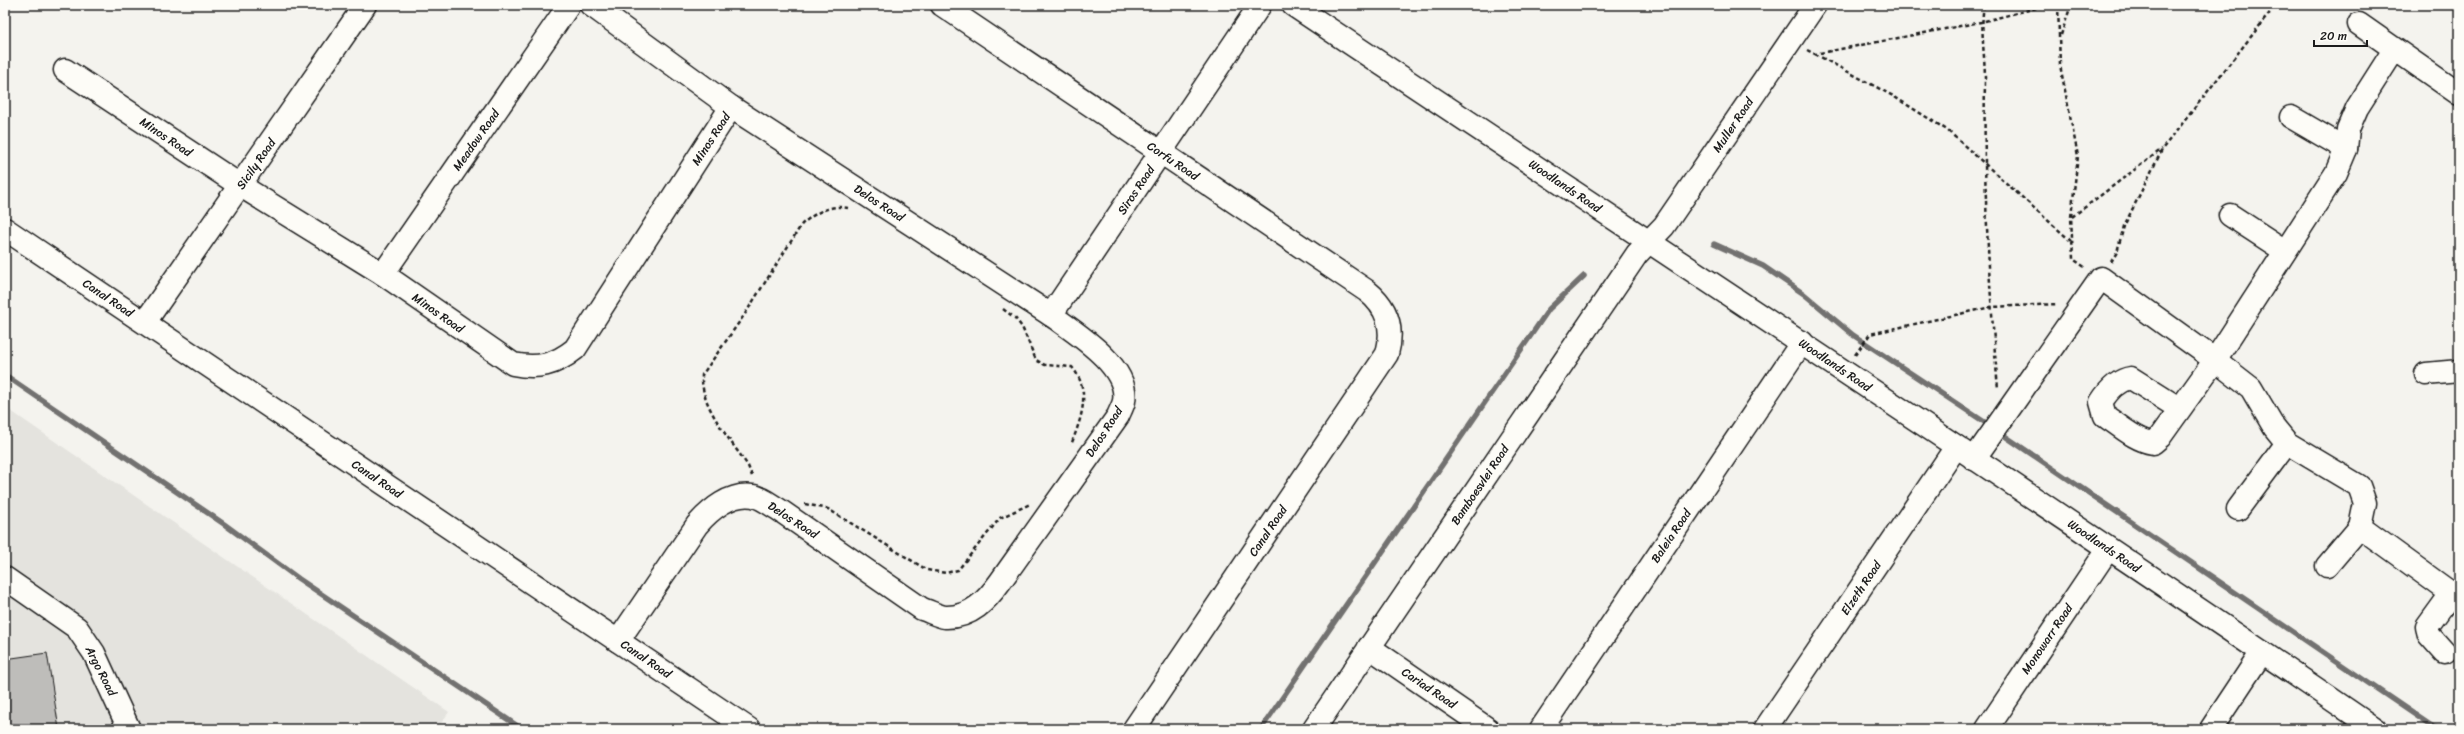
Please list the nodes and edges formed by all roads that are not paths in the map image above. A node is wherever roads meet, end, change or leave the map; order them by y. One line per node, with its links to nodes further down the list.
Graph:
1 (569, 5): 21 (street, Meadow Road)
2 (592, 5): 12 (street, Delos Road)
3 (942, 5): 15 (street, Corfu Road)
4 (1260, 5): 15 (street, Siros Road)
5 (1294, 5): 19 (street, Woodlands Road)
6 (1815, 5): 19 (street, Muller Road)
7 (357, 8): 16 (street, Sicily Road)
8 (2359, 24): 9 (street)
9 (2394, 50): 11 (street); 14 (street)
10 (65, 70): 16 (street, Minos Road)
11 (2459, 94)
12 (731, 107): 21 (street, Minos Road); 22 (street, Delos Road)
13 (2291, 117): 14 (street)
14 (2346, 149): 20 (street)
15 (1161, 153): 22 (street, Siros Road); 24 (street, Corfu Road)
16 (241, 186): 21 (street, Minos Road); 23 (street, Sicily Road)
17 (2230, 215): 20 (street)
18 (5, 229): 23 (street, Canal Road)
19 (1648, 243): 25 (street, Woodlands Road); 39 (street, Bamboesvlei Road)
20 (2285, 251): 26 (street)
21 (382, 274)
22 (1051, 315): 38 (street, Delos Road)
23 (144, 322): 38 (street, Canal Road)
24 (1390, 328): 44 (street, Canal Road)
25 (1802, 342): 31 (street, Woodlands Road); 47 (street, Baleia Road)
26 (2215, 360): 29 (street); 30 (street); 31 (street, Elzeth Road)
27 (2459, 371): 28 (street)
28 (2426, 374)
29 (2180, 409)
30 (2287, 443): 32 (street); 33 (street)
31 (1965, 453): 34 (street, Woodlands Road); 48 (street, Elzeth Road)
32 (2238, 510)
33 (2360, 527): 35 (street); 37 (street)
34 (2108, 549): 40 (street, Woodlands Road); 49 (street, Monowarr Road)
35 (2327, 566)
36 (5, 578): 42 (street, Argo Road)
37 (2455, 597): 41 (street)
38 (618, 641): 43 (street, Canal Road)
39 (1369, 648): 45 (street, Bamboesvlei Road); 46 (street, Cariad Road)
40 (2262, 652): 50 (street); 51 (street, Woodlands Road)
41 (2445, 653)
42 (129, 729)
43 (749, 729)
44 (1134, 729)
45 (1314, 729)
46 (1488, 729)
47 (1541, 729)
48 (1765, 729)
49 (1987, 729)
50 (2211, 729)
51 (2375, 729)

